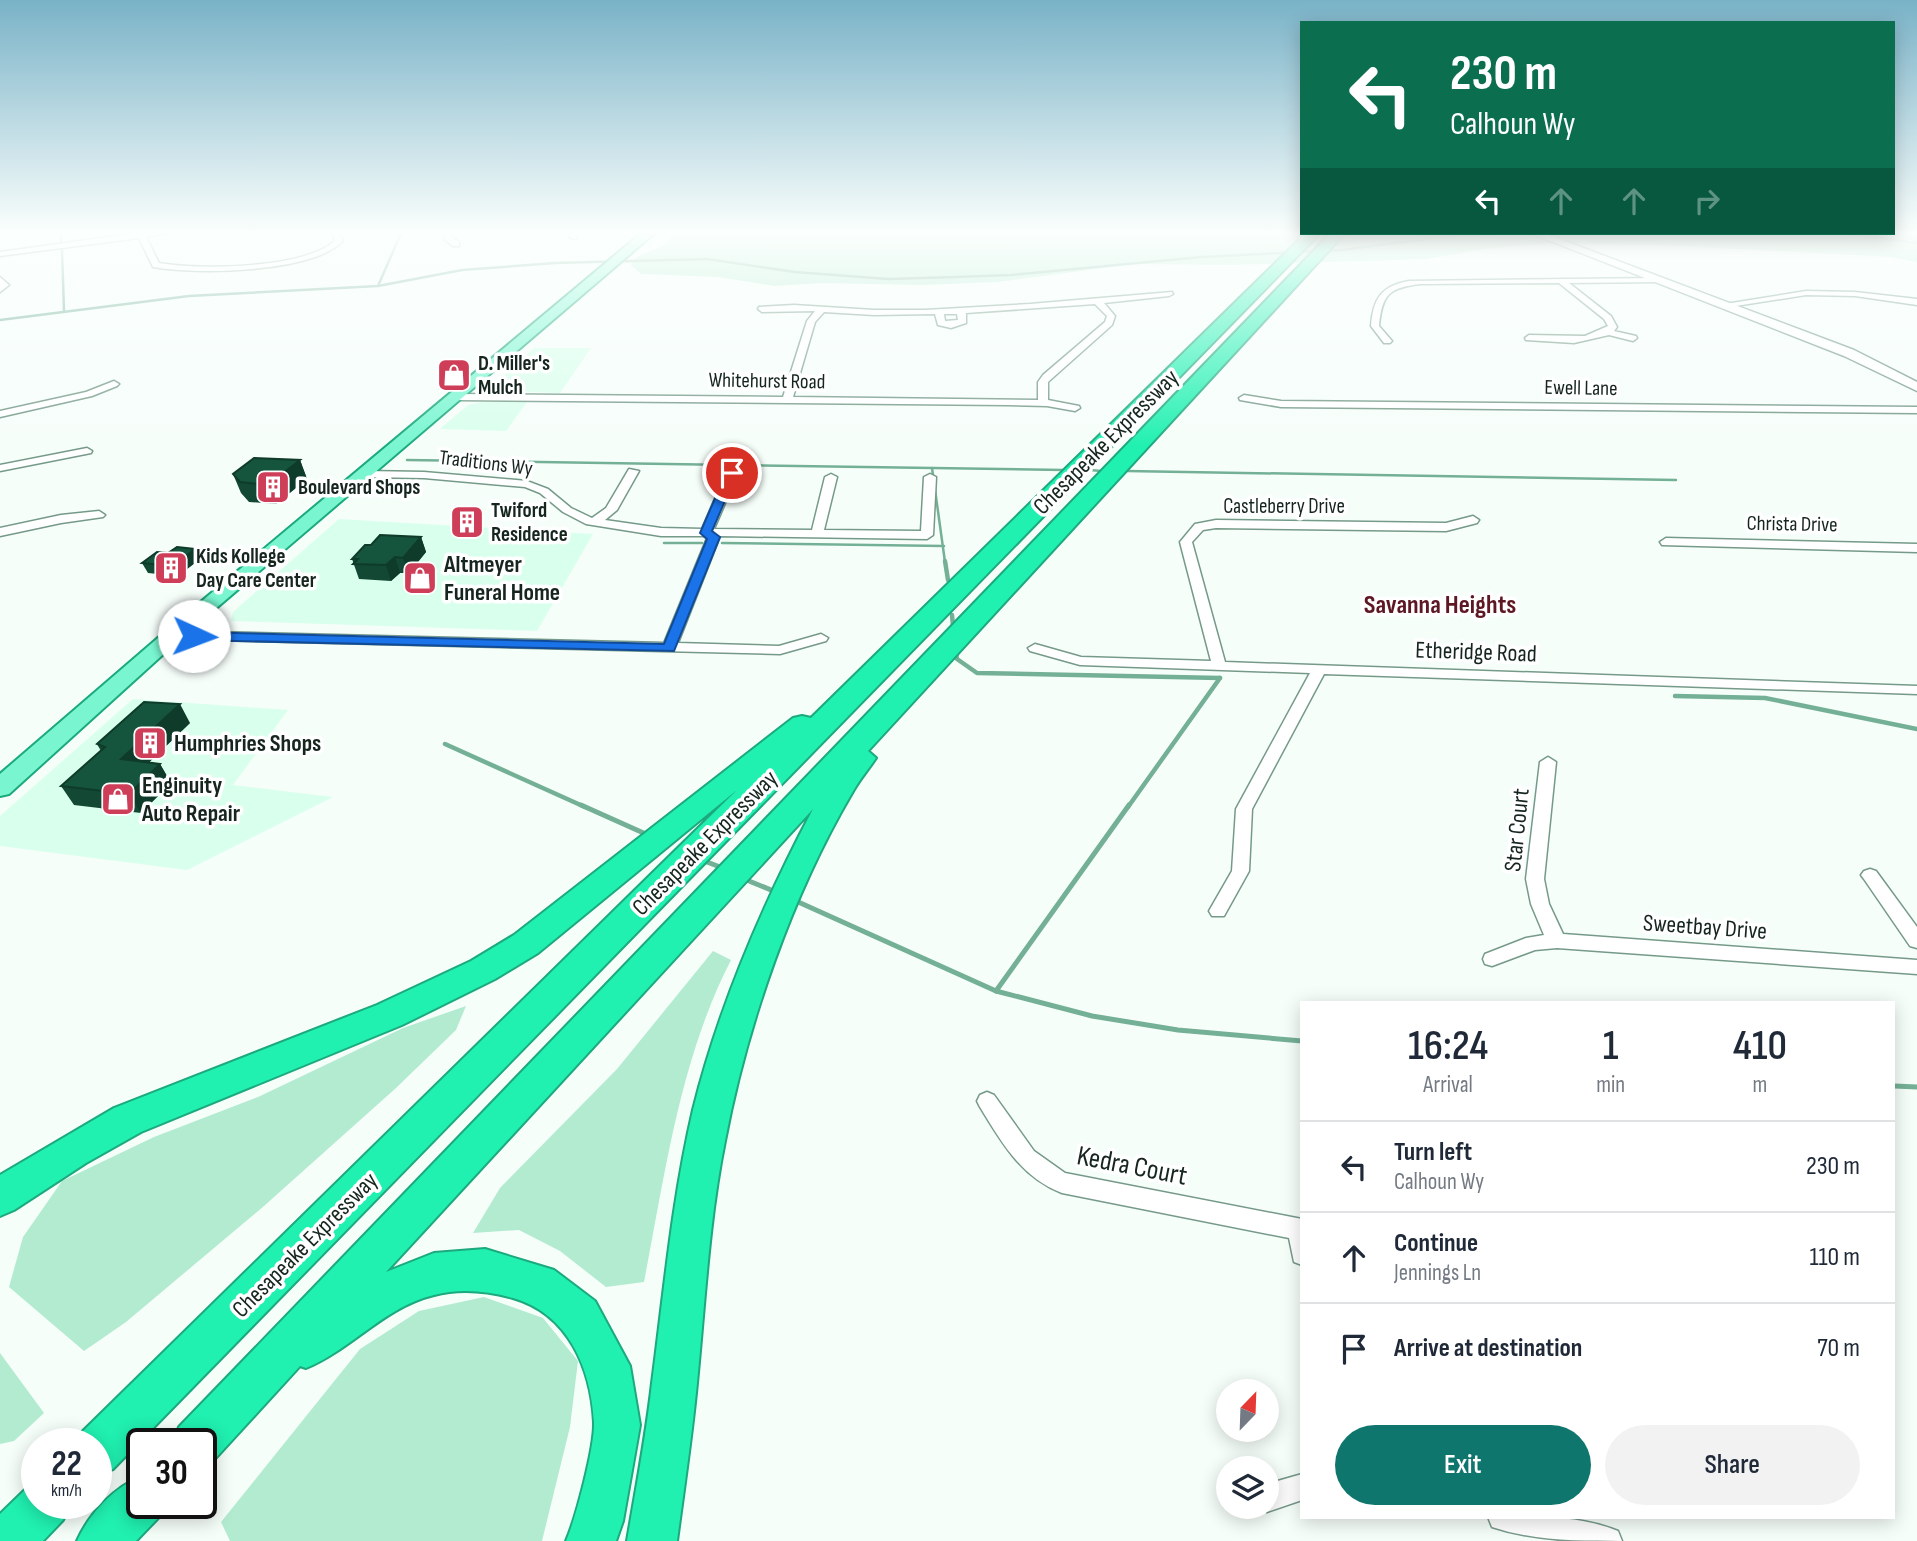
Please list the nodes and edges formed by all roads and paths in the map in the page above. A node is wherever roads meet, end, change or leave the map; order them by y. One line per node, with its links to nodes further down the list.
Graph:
1 (567, 303): 21 (main road)
2 (1082, 303): 13 (street)
3 (1099, 303): 24 (street)
4 (1253, 303): 43 (highway, Chesapeake Expressway)
5 (1261, 303): 48 (highway, Chesapeake Expressway)
6 (1378, 303): 18 (street)
7 (1588, 303): 15 (street)
8 (1717, 303): 10 (street)
9 (1737, 303): 10 (street)
10 (1723, 305): 20 (street)
11 (762, 309): 12 (street)
12 (821, 310): 14 (street); 23 (street)
13 (961, 310): 14 (street); 14 (street)
14 (939, 311)
15 (1608, 332): 16 (street); 17 (street)
16 (1529, 338)
17 (1633, 338)
18 (1387, 341)
19 (114, 384): 27 (street)
20 (1917, 387)
21 (457, 397): 23 (street, Whitehurst Road); 32 (main road)
22 (1244, 398): 26 (street, Ewell Lane)
23 (787, 400): 24 (street, Whitehurst Road)
24 (1043, 403): 25 (street, Whitehurst Road)
25 (1075, 408)
26 (1917, 410)
27 (0, 414)
28 (87, 451): 29 (street)
29 (0, 468)
30 (633, 471): 37 (street)
31 (732, 473): 39 (street)
32 (365, 474): 37 (street, Traditions Wy); 44 (main road)
33 (831, 477): 40 (street)
34 (930, 477): 40 (street, Traditions Wy)
35 (99, 514): 38 (street)
36 (1473, 520): 49 (street, Castleberry Drive)
37 (594, 522): 39 (street, Traditions Wy)
38 (0, 532)
39 (706, 533): 40 (street, Traditions Wy); 46 (street)
40 (817, 534)
41 (1665, 542): 42 (street, Christa Drive)
42 (1917, 548)
43 (938, 609): 61 (highway); 65 (highway, Chesapeake Expressway)
44 (173, 635): 46 (street); 53 (main road)
45 (821, 638): 46 (street)
46 (669, 648)
47 (1035, 648): 49 (street, Etheridge Road)
48 (942, 654): 63 (highway, Chesapeake Expressway); 72 (highway)
49 (1219, 666): 50 (street, Etheridge Road)
50 (1319, 669): 51 (street, Etheridge Road); 55 (street)
51 (1917, 690)
52 (1548, 762): 56 (street, Star Court)
53 (0, 788)
54 (1870, 875): 57 (street)
55 (1219, 911)
56 (1558, 941): 58 (street, Sweetbay Drive); 59 (street, Sweetbay Drive)
57 (1917, 941)
58 (1492, 959)
59 (1917, 967)
60 (987, 1101): 62 (street, Kedra Court)
61 (0, 1196)
62 (1300, 1229)
63 (255, 1382): 64 (highway, Chesapeake Expressway); 71 (highway)
64 (211, 1428)
65 (112, 1436)
66 (1300, 1489): 67 (street)
67 (1279, 1495)
68 (126, 1516): 70 (highway)
69 (1511, 1519): 73 (street)
70 (102, 1541)
71 (591, 1541)
72 (652, 1541)
73 (1608, 1541)

